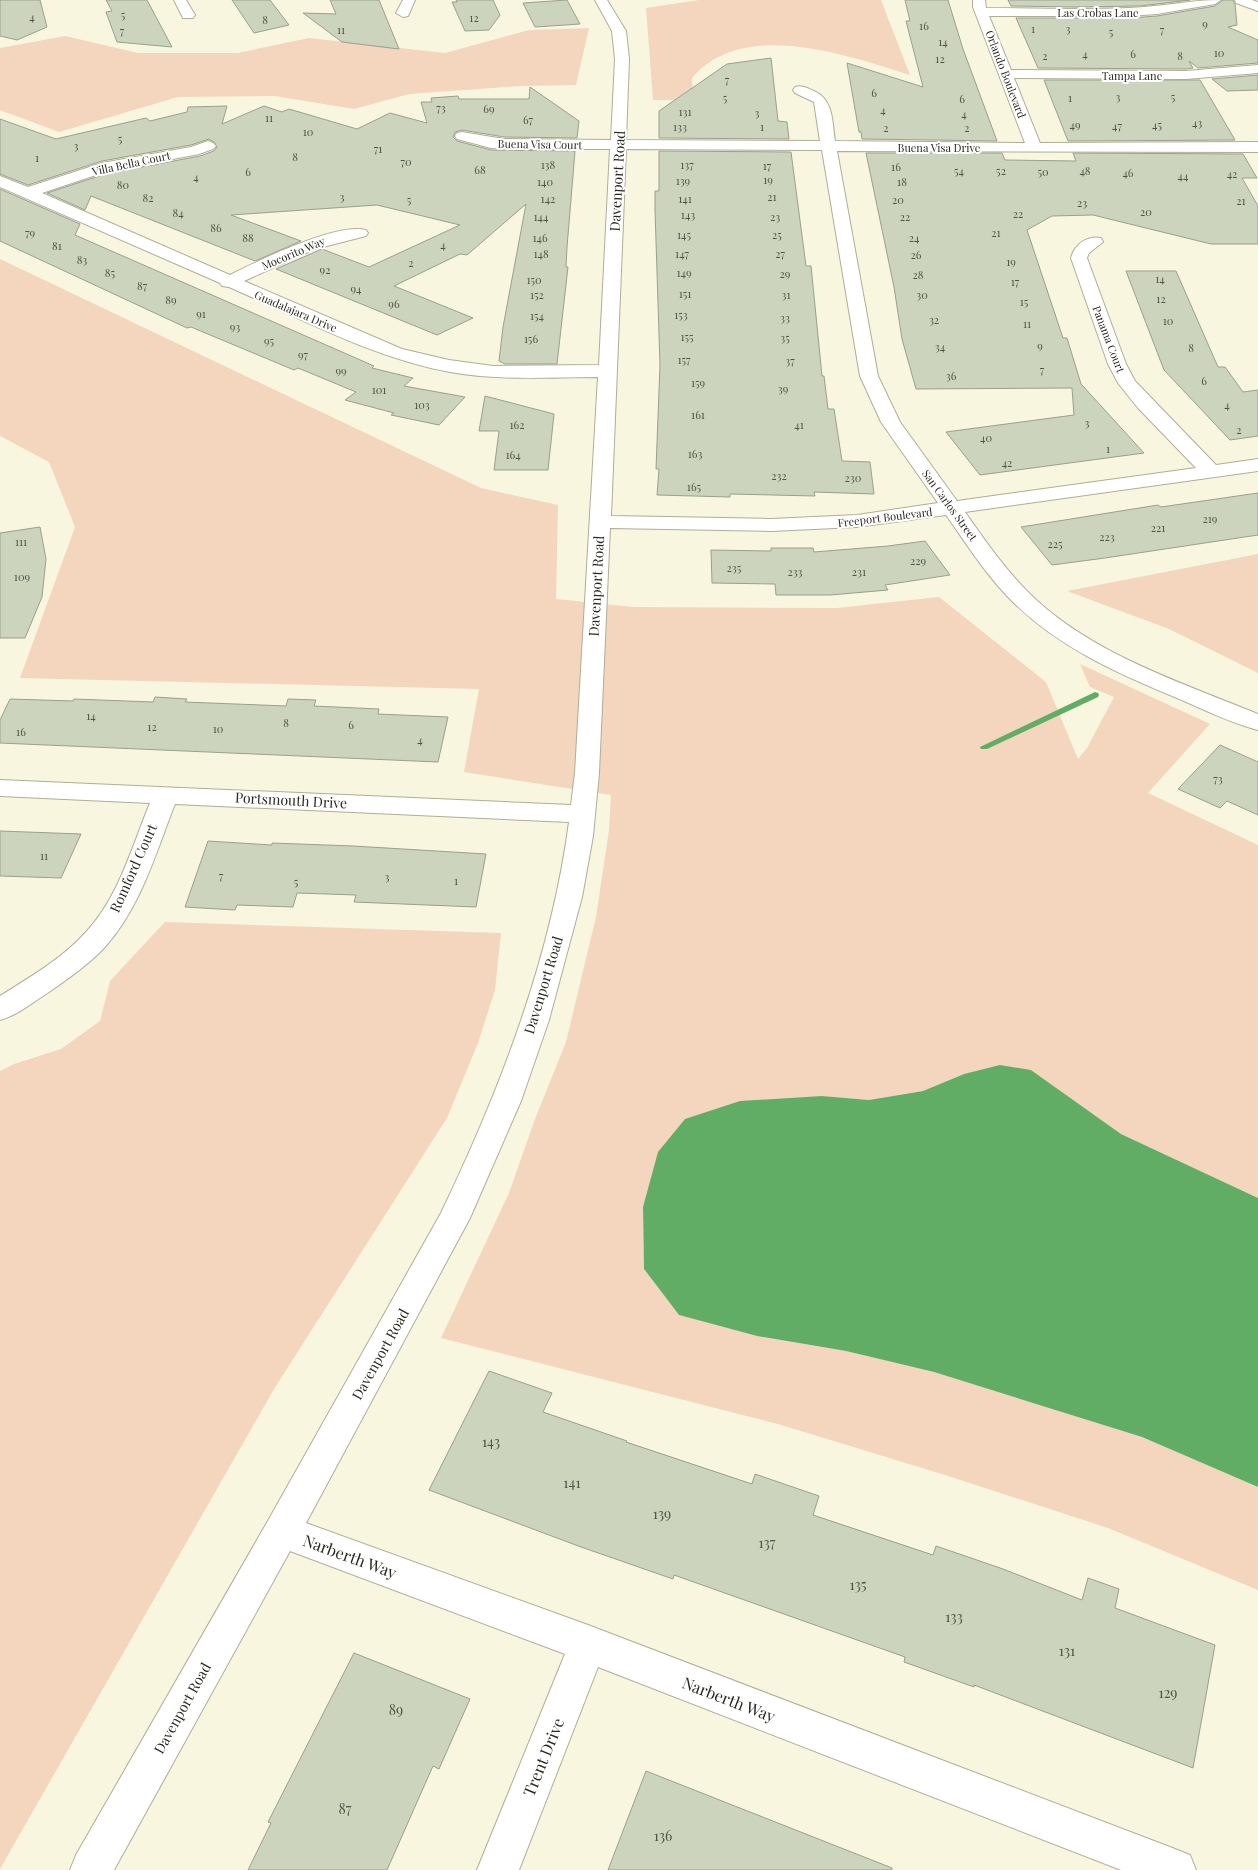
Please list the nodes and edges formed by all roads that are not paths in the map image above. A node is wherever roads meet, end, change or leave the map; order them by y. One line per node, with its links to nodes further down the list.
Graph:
1 (180, 0): 9 (street)
2 (410, 0): 8 (street)
3 (601, 0): 14 (street, Davenport Road)
4 (1215, 0): 6 (street, Las Crobas Lane)
5 (1241, 0): 7 (street)
6 (980, 6): 11 (street, Orlando Boulevard)
7 (1258, 8)
8 (403, 13)
9 (188, 15)
10 (1258, 69): 11 (street, Tampa Lane)
11 (1006, 74): 17 (street, Orlando Boulevard)
12 (800, 90): 16 (street, San Carlos Street)
13 (462, 136): 14 (street, Buena Visa Court)
14 (619, 144): 16 (street, Buena Visa Drive); 24 (street, Davenport Road)
15 (208, 146): 20 (street, Villa Bella Court)
16 (829, 146): 17 (street, Buena Visa Drive); 27 (street, San Carlos Street)
17 (1034, 147): 18 (street, Buena Visa Drive)
18 (1258, 147)
19 (0, 181): 20 (street, Guadalajara Drive)
20 (27, 193): 23 (street, Guadalajara Drive)
21 (360, 233): 23 (street, Mocorito Way)
22 (1095, 242): 26 (street, Panama Court)
23 (228, 282): 24 (street, Guadalajara Drive)
24 (608, 371): 28 (street, Davenport Road)
25 (1258, 465): 26 (street, Freeport Boulevard)
26 (1212, 472): 27 (street, Freeport Boulevard)
27 (953, 508): 28 (street, Freeport Boulevard); 29 (street, San Carlos Street)
28 (600, 522): 32 (street, Davenport Road)
29 (1258, 723)
30 (0, 788): 31 (street, Portsmouth Drive)
31 (166, 794): 32 (street, Portsmouth Drive); 33 (street, Romford Court)
32 (582, 814): 34 (street, Davenport Road)
33 (0, 1010)
34 (282, 1531): 35 (street, Narberth Way); 36 (street, Davenport Road)
35 (588, 1644): 37 (street, Trent Drive); 38 (street, Narberth Way)
36 (90, 1870)
37 (498, 1870)
38 (1175, 1870)

